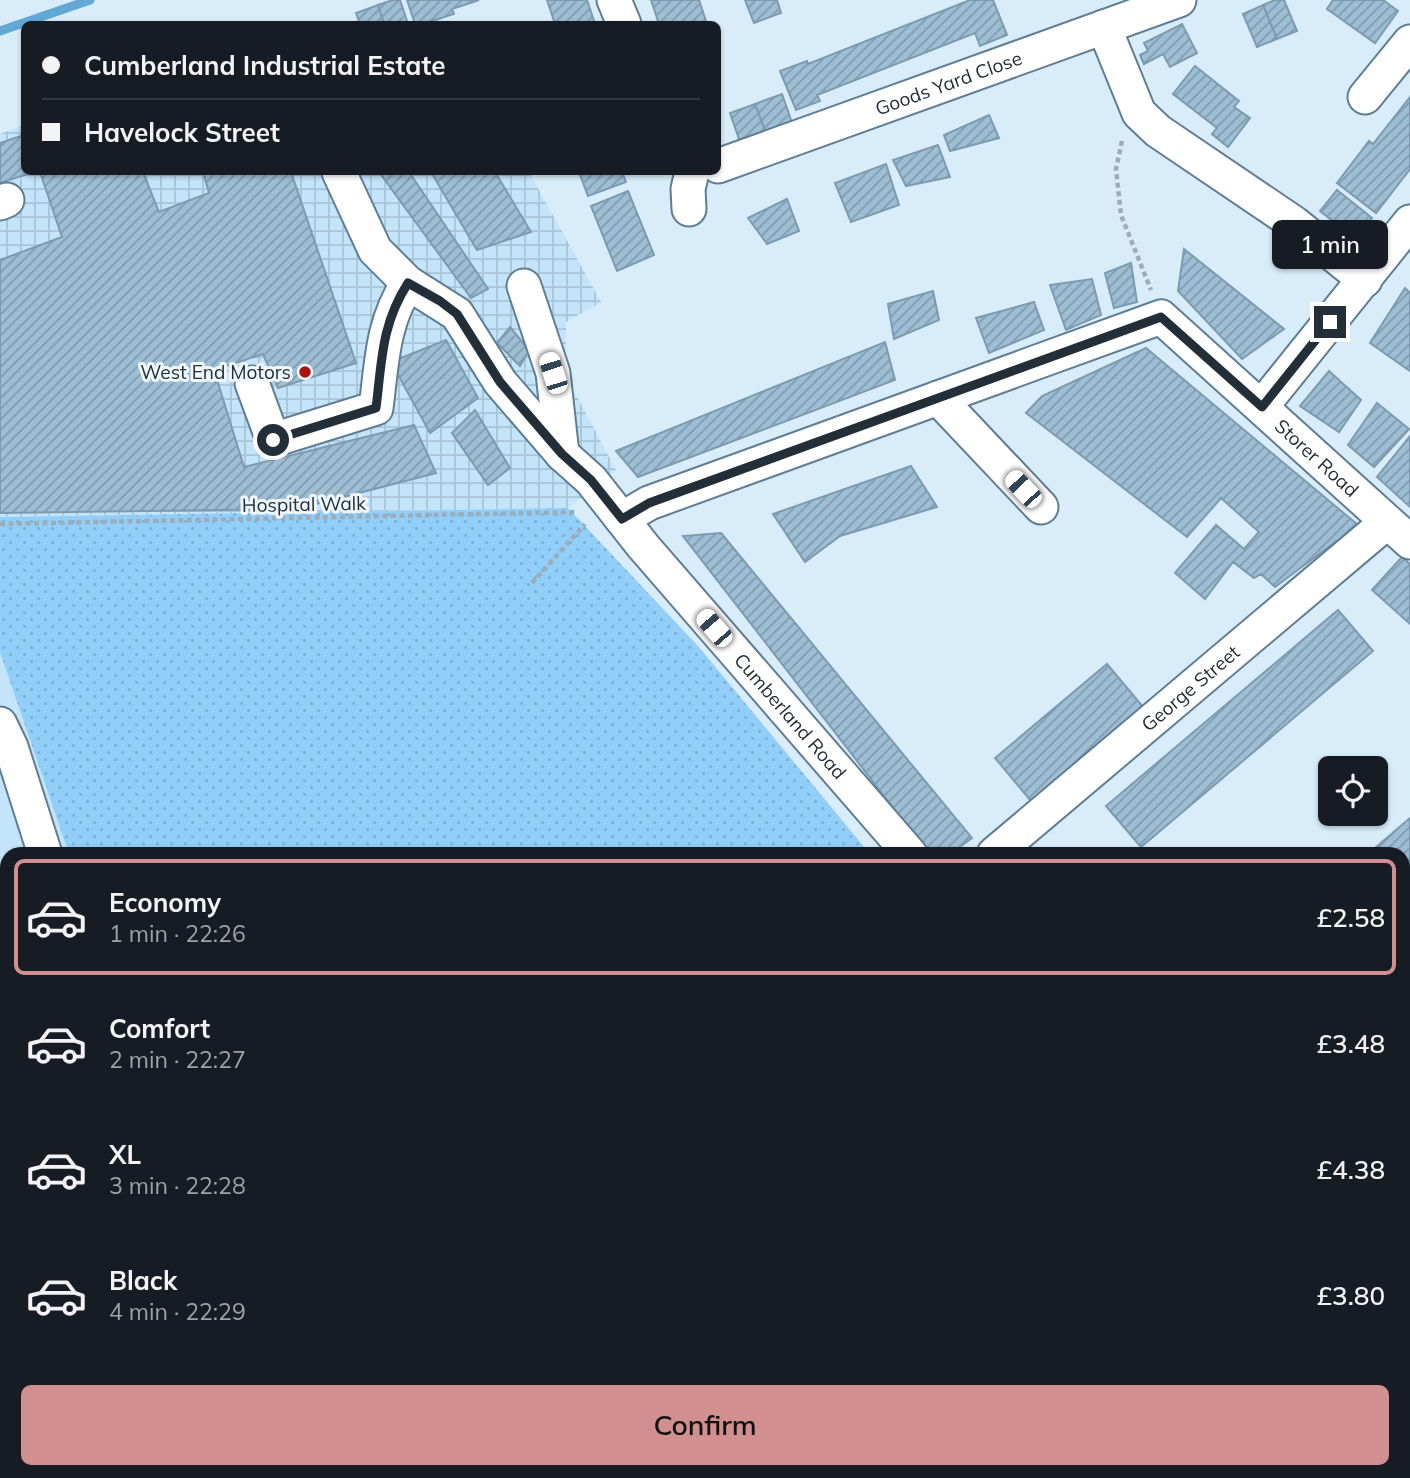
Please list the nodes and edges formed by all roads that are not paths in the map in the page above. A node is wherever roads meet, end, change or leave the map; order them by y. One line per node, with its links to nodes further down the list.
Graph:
1 (614, 0): 3 (street)
2 (1179, 0): 4 (street, Goods Yard Close)
3 (623, 21)
4 (1104, 27): 7 (street, Goods Yard Close); 12 (street)
5 (1410, 42): 6 (street)
6 (1365, 97)
7 (721, 165)
8 (340, 175): 13 (street, Cumberland Road)
9 (691, 175): 10 (street)
10 (689, 209)
11 (1410, 222): 12 (street)
12 (1364, 280): 17 (street)
13 (408, 283): 15 (street); 18 (street, Cumberland Road)
14 (524, 286): 18 (street)
15 (252, 383)
16 (938, 398): 17 (street, Storer Road); 19 (street); 20 (street)
17 (1262, 407): 21 (street, Storer Road)
18 (562, 454): 19 (street, Cumberland Road)
19 (606, 499): 24 (street, Cumberland Road)
20 (1041, 507)
21 (1398, 532): 25 (street, George Street)
22 (0, 723): 23 (street)
23 (43, 847)
24 (904, 847)
25 (1003, 847)

